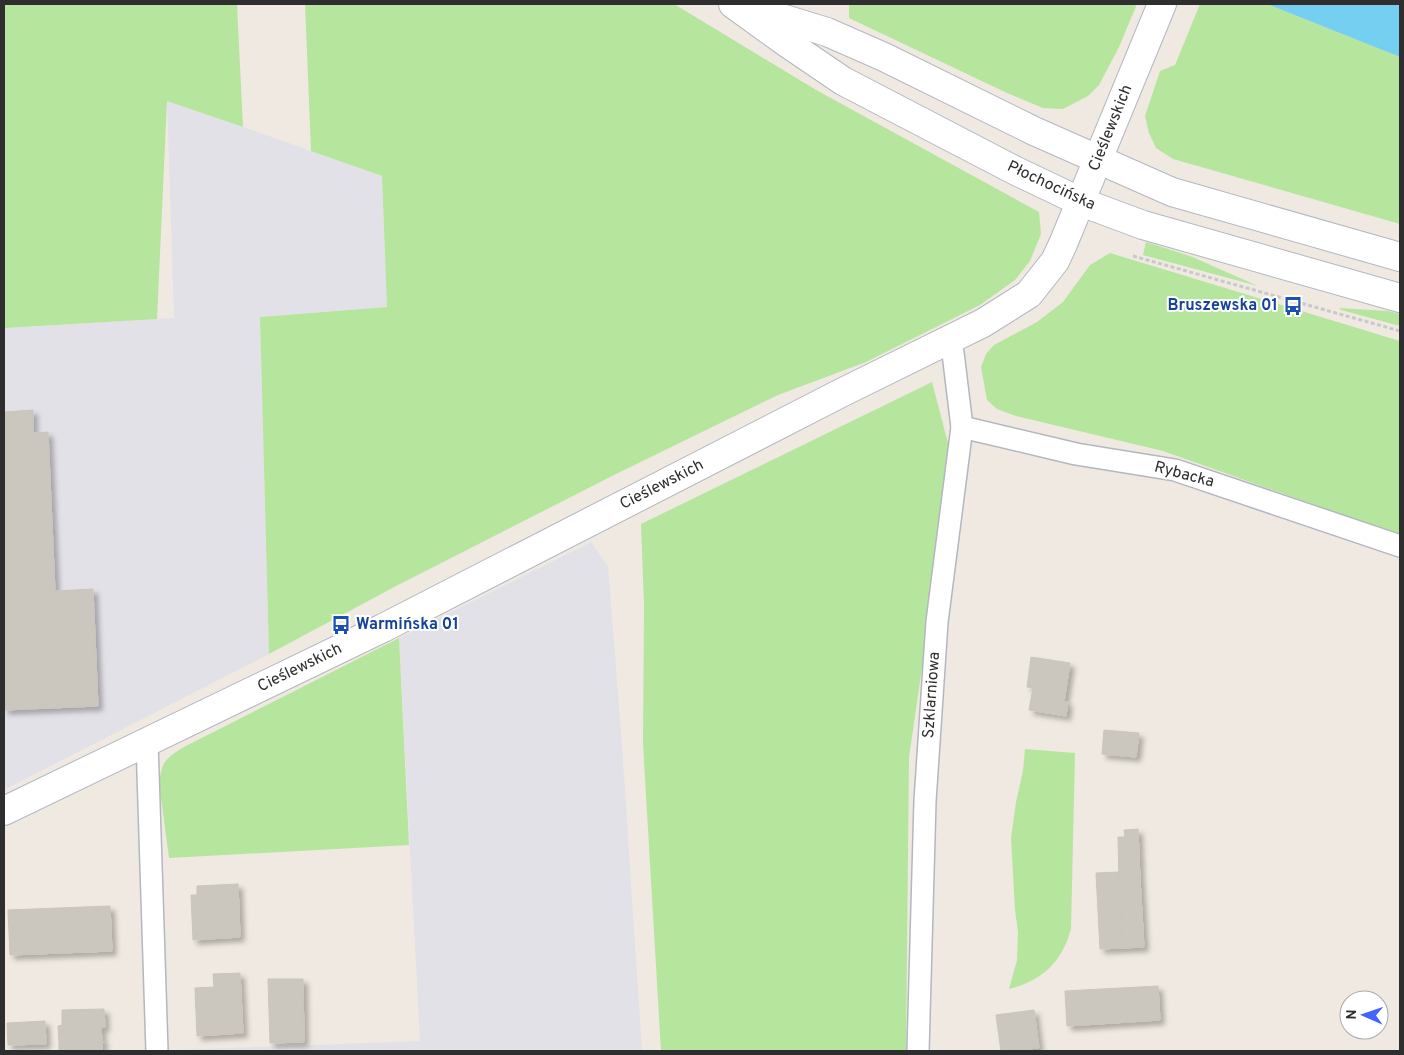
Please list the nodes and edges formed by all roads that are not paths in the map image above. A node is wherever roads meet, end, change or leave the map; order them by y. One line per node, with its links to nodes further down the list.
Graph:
1 (735, 4): 3 (street, Płochocińska); 4 (street, Płochocińska)
2 (1162, 4): 3 (street, Cieślewskich)
3 (1098, 160): 4 (street, Cieślewskich); 5 (street, Płochocińska)
4 (1081, 202): 6 (street, Płochocińska); 7 (street, Cieślewskich)
5 (1400, 257)
6 (1400, 298)
7 (949, 340): 8 (street, Szklarniowa); 10 (street, Cieślewskich)
8 (962, 428): 9 (street, Rybacka); 13 (street, Szklarniowa)
9 (1400, 546)
10 (148, 742): 11 (street, Cieślewskich); 12 (street)
11 (4, 811)
12 (157, 1051)
13 (918, 1051)

